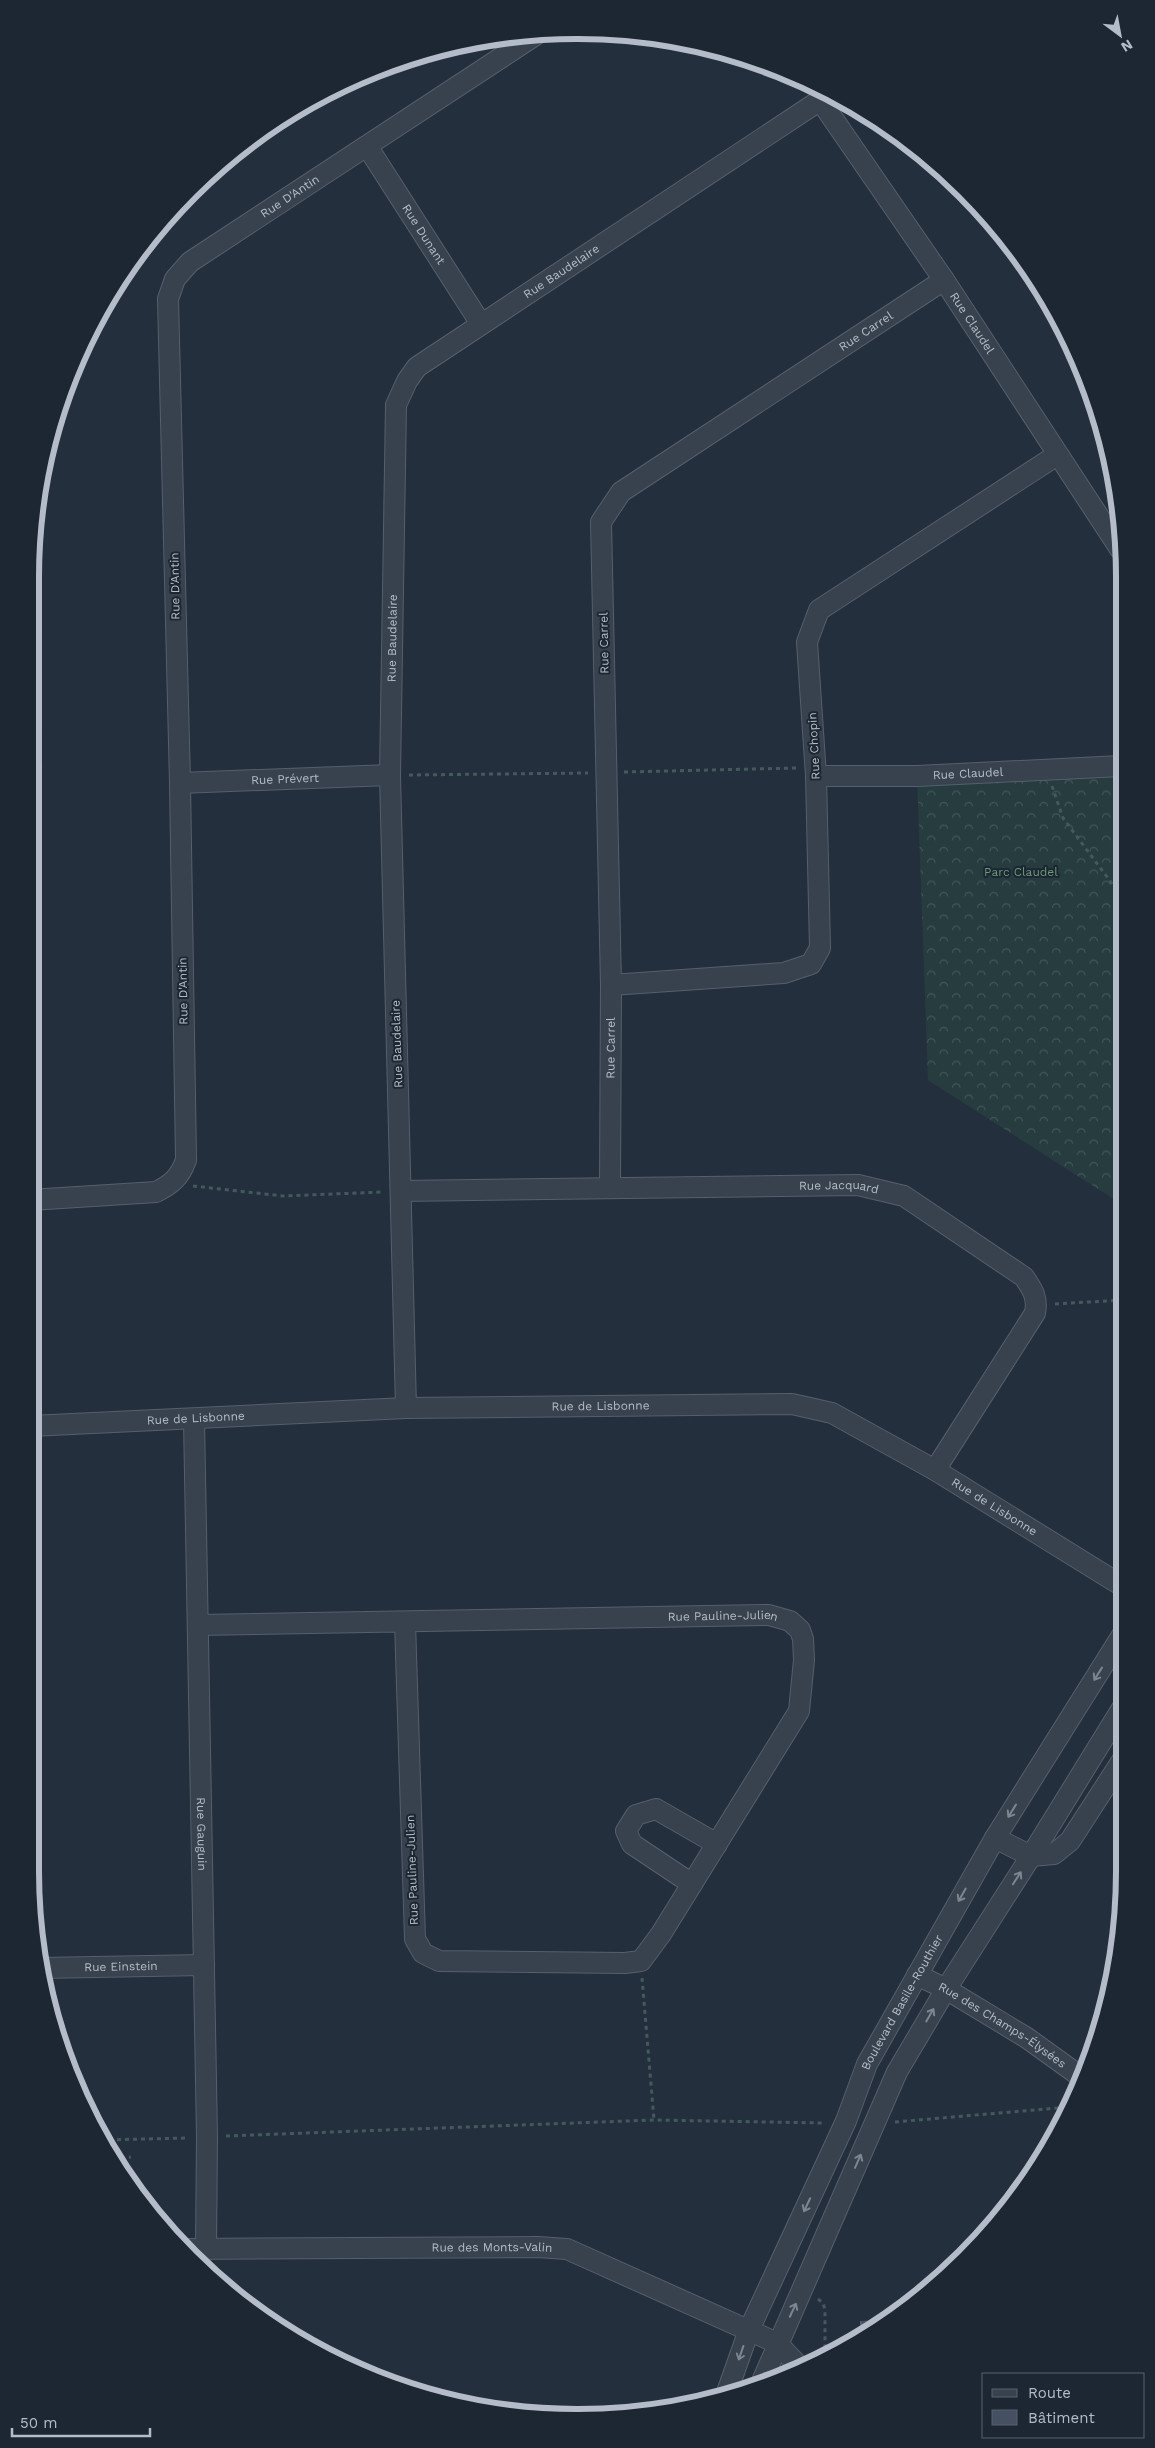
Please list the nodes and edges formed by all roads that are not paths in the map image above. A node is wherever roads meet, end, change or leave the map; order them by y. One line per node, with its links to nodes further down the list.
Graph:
1 (526, 41): 3 (street, Rue D'Antin)
2 (824, 98): 4 (street, Rue Claudel); 5 (street, Rue Baudelaire)
3 (367, 146): 5 (street, Rue Dunant); 11 (street, Rue D'Antin)
4 (944, 280): 6 (street, Rue Claudel); 12 (street, Rue Carrel)
5 (481, 324): 9 (street, Rue Baudelaire)
6 (1058, 455): 7 (street, Rue Claudel); 10 (street, Rue Chopin)
7 (1115, 541)
8 (1116, 766): 10 (street, Rue Claudel)
9 (390, 775): 11 (street, Rue Prévert); 14 (street, Rue Baudelaire)
10 (816, 776): 12 (street, Rue Chopin)
11 (180, 783): 15 (street, Rue D'Antin)
12 (611, 985): 13 (street, Rue Carrel)
13 (610, 1187): 14 (street, Rue Jacquard); 19 (street, Rue Jacquard)
14 (401, 1191): 16 (street, Rue Baudelaire)
15 (39, 1199)
16 (406, 1408): 17 (street, Rue de Lisbonne); 19 (street, Rue de Lisbonne)
17 (194, 1418): 18 (street, Rue de Lisbonne); 22 (street, Rue Gauguin)
18 (39, 1426)
19 (935, 1470): 20 (street, Rue de Lisbonne)
20 (1116, 1582)
21 (405, 1622): 22 (street, Rue Pauline-Julien); 27 (street, Rue Pauline-Julien); 29 (street, Rue Pauline-Julien)
22 (198, 1625): 30 (street, Rue Gauguin)
23 (1116, 1645): 26 (street, Boulevard Basile-Routhier, one-way to 26)
24 (1116, 1718): 28 (street)
25 (1116, 1770): 28 (street)
26 (995, 1838): 28 (street); 32 (street, Boulevard Basile-Routhier, one-way to 32)
27 (717, 1844): 29 (street, Rue Pauline-Julien); 29 (street)
28 (1031, 1856): 33 (street, one-way to 28)
29 (692, 1884)
30 (204, 1965): 31 (street, Rue Einstein); 35 (street, Rue Gauguin)
31 (48, 1968)
32 (917, 1975): 33 (street, Rue des Champs-Élysées); 37 (street, Boulevard Basile-Routhier, one-way to 37)
33 (946, 1988): 34 (street, Rue des Champs-Élysées); 38 (street, one-way to 33)
34 (1076, 2074)
35 (206, 2249): 36 (street, Rue des Monts-Valin); 37 (street, Rue des Monts-Valin)
36 (196, 2250)
37 (749, 2330): 38 (street, Rue des Monts-Valin); 41 (street, Boulevard Basile-Routhier, one-way to 41)
38 (777, 2343): 39 (street); 40 (street)
39 (795, 2363)
40 (764, 2376)
41 (729, 2388)

